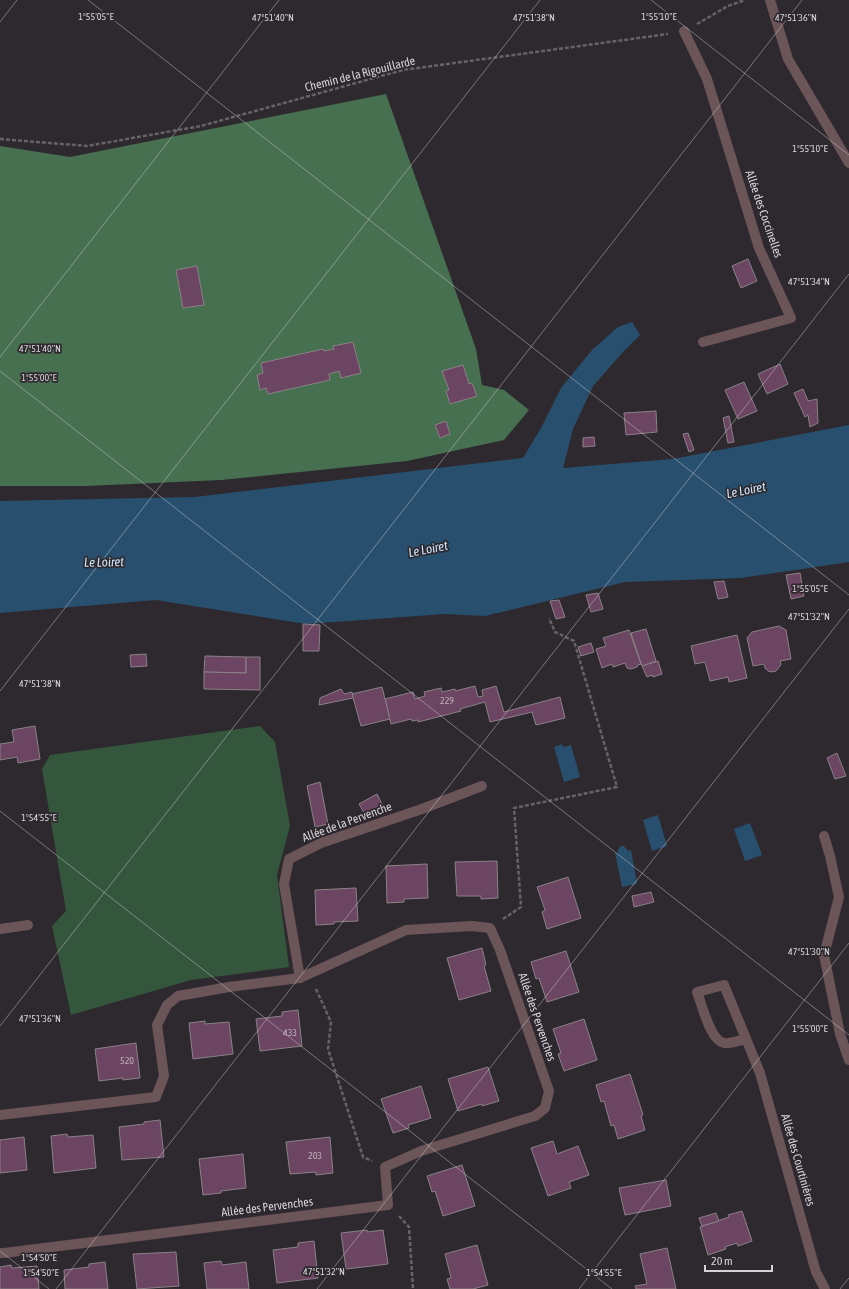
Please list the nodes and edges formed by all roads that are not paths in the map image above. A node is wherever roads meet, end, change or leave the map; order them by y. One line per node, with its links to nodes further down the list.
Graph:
1 (770, 0): 3 (street)
2 (684, 31): 4 (street, Allée des Coccinelles)
3 (849, 163)
4 (703, 342)
5 (482, 786): 9 (street, Allée de la Pervenche)
6 (824, 836): 11 (street)
7 (28, 925): 8 (street)
8 (0, 929)
9 (304, 976): 12 (street); 13 (street, Allée des Pervenches)
10 (746, 1039): 10 (street, Allée des Courtinières); 14 (street, Allée des Courtinières)
11 (849, 1060)
12 (0, 1115)
13 (0, 1253)
14 (825, 1289)

